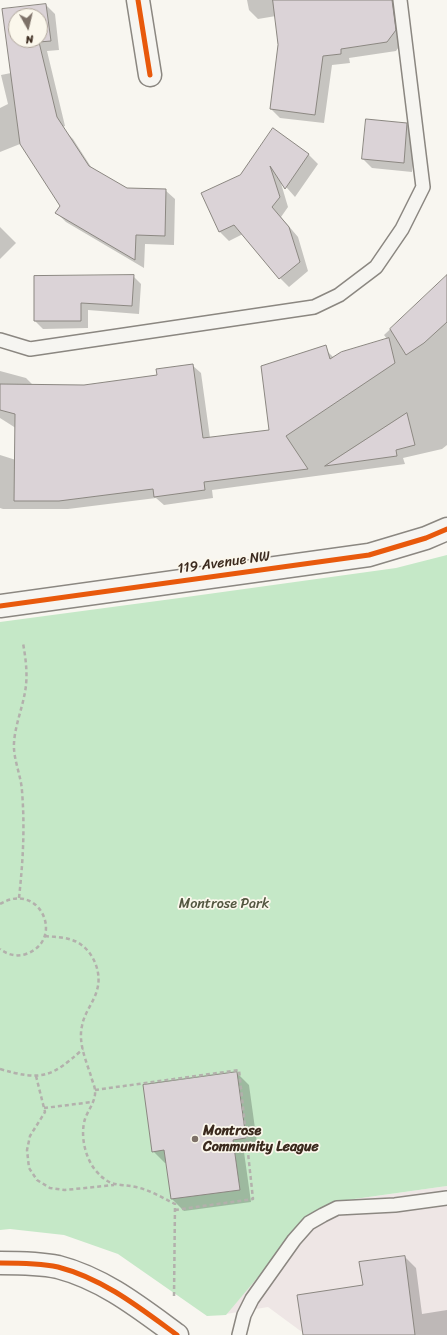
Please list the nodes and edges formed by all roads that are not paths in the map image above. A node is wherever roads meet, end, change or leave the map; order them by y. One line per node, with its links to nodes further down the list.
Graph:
1 (138, 0): 3 (street)
2 (400, 0): 4 (lane)
3 (150, 75)
4 (0, 340)
5 (447, 529): 6 (street, 119 Avenue NW)
6 (0, 606)
7 (447, 1198): 10 (lane)
8 (0, 1263): 9 (street)
9 (177, 1335)
10 (239, 1335)

